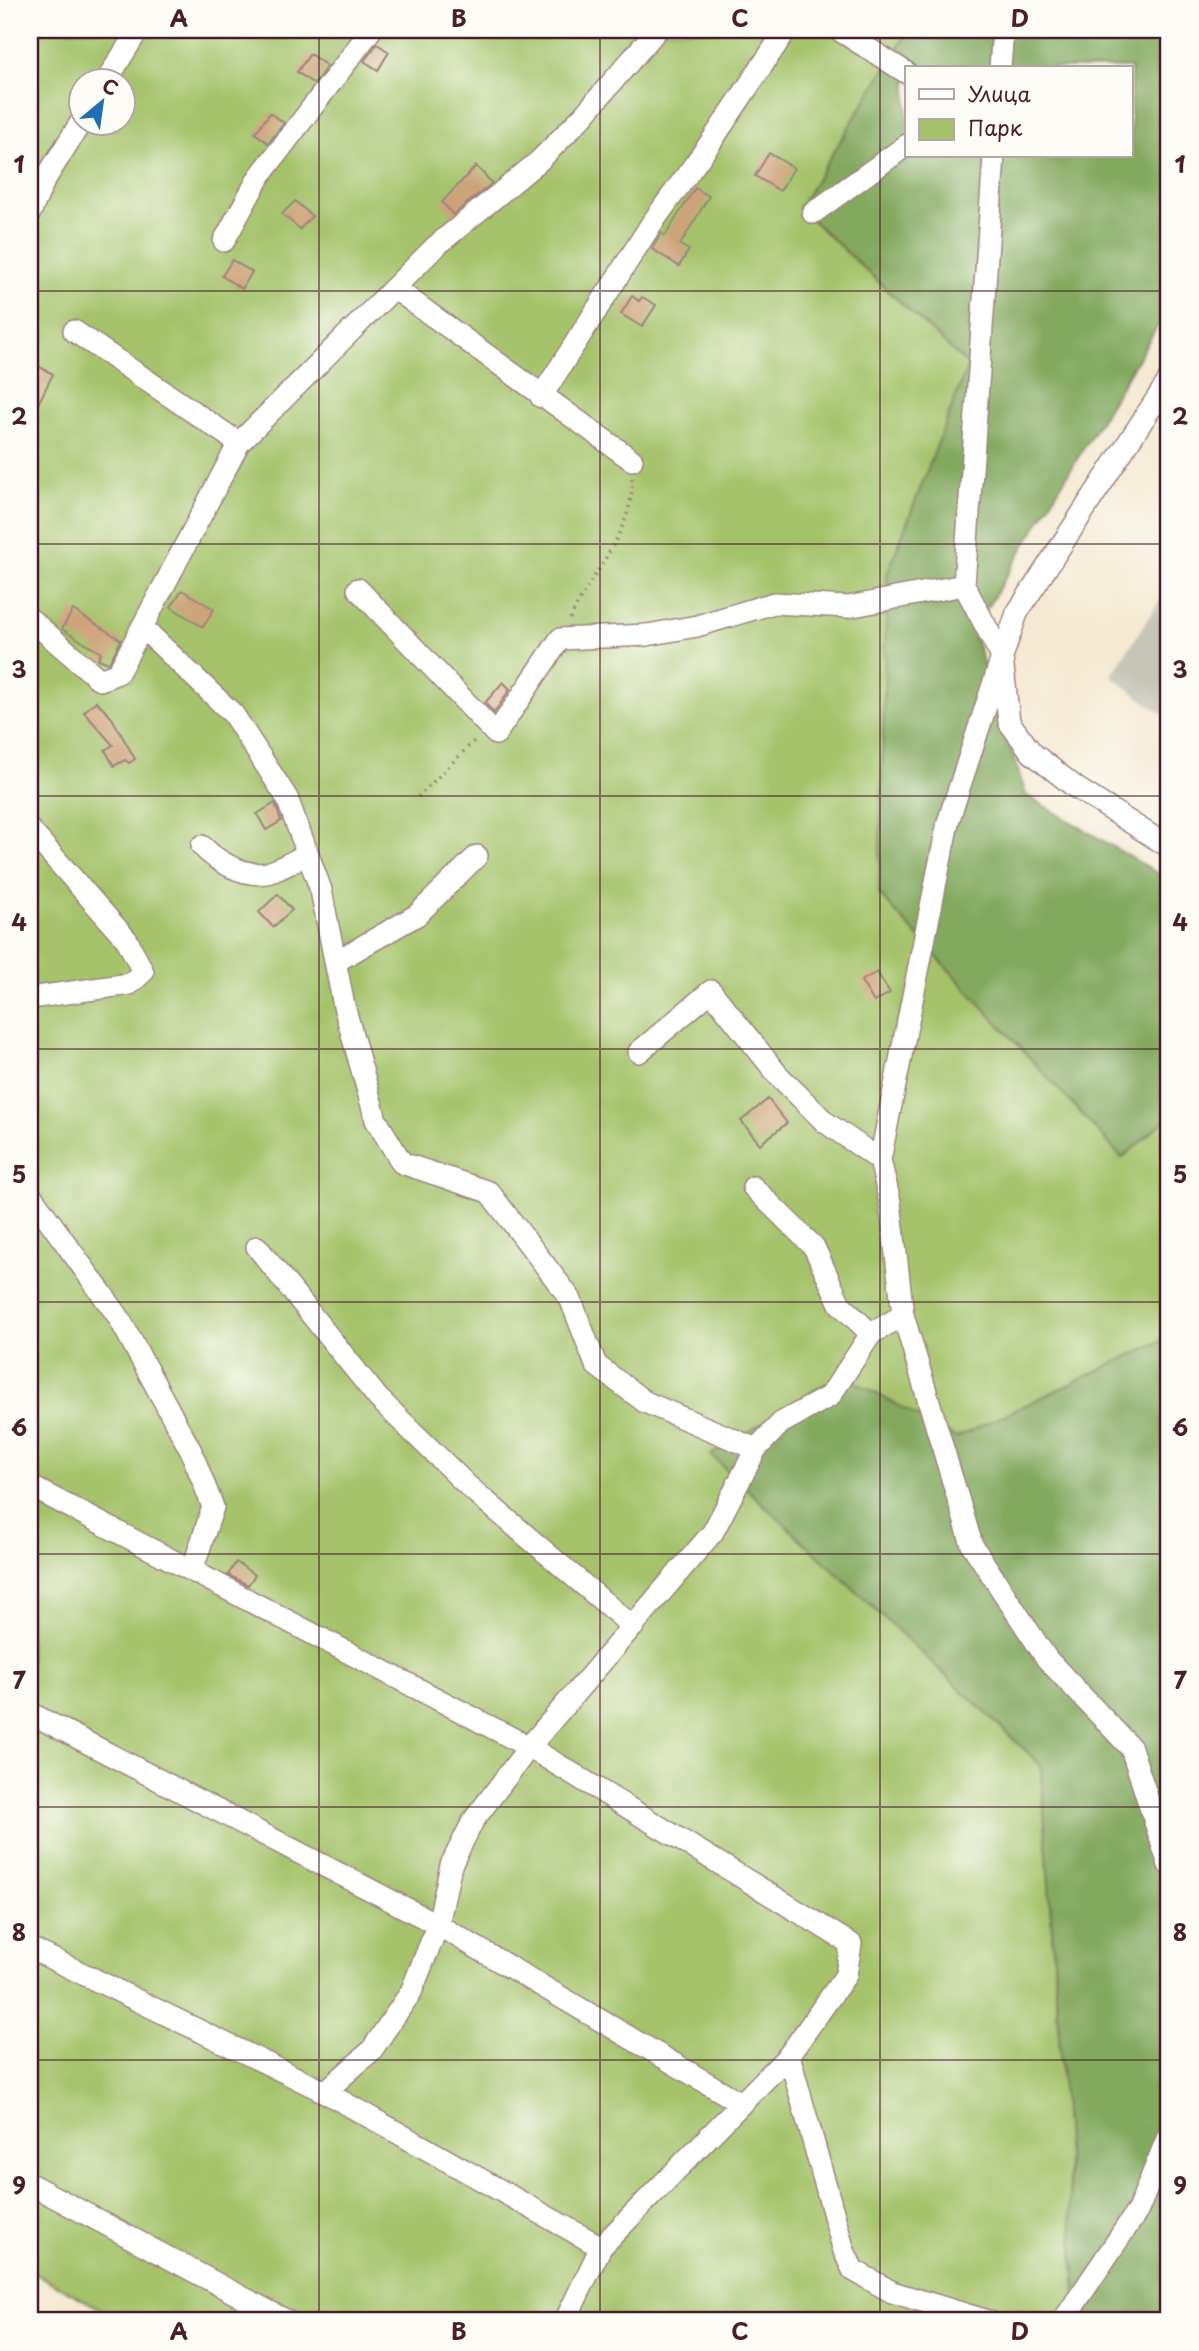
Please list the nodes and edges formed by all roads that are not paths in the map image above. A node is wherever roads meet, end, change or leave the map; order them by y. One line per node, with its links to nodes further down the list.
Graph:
1 (138, 30): 7 (lane)
2 (371, 30): 15 (lane)
3 (657, 30): 16 (lane)
4 (786, 30): 19 (lane)
5 (839, 30): 9 (lane)
6 (1003, 30): 8 (lane)
7 (116, 66)
8 (1000, 66)
9 (905, 72)
10 (71, 136): 13 (lane)
11 (905, 146): 14 (lane)
12 (994, 158): 22 (lane)
13 (30, 213)
14 (813, 214)
15 (224, 241)
16 (394, 288): 19 (lane); 20 (lane)
17 (74, 331): 20 (lane)
18 (1169, 380): 26 (lane)
19 (541, 397): 21 (lane)
20 (239, 443): 25 (lane)
21 (632, 460)
22 (964, 585): 23 (lane); 26 (lane)
23 (358, 589)
24 (30, 618): 25 (lane)
25 (142, 627): 30 (lane)
26 (1002, 657): 29 (lane); 35 (lane)
27 (30, 830): 33 (lane)
28 (202, 846): 30 (lane)
29 (1169, 847)
30 (307, 854): 32 (lane)
31 (477, 856): 32 (lane)
32 (335, 962): 41 (lane)
33 (30, 998)
34 (639, 1052): 35 (lane)
35 (880, 1160): 39 (lane)
36 (753, 1187): 40 (lane)
37 (30, 1194): 43 (lane)
38 (257, 1247): 44 (lane)
39 (903, 1315): 40 (lane); 47 (lane)
40 (871, 1334): 41 (lane)
41 (756, 1449): 44 (lane)
42 (30, 1486): 43 (lane)
43 (192, 1571): 46 (lane)
44 (632, 1627): 46 (lane)
45 (30, 1713): 48 (lane)
46 (529, 1747): 48 (lane); 50 (lane)
47 (1169, 1865)
48 (438, 1926): 51 (lane); 52 (lane)
49 (30, 1948): 51 (lane)
50 (789, 2055): 52 (lane); 58 (lane)
51 (325, 2092): 55 (lane)
52 (741, 2103): 55 (lane)
53 (1169, 2134): 59 (lane)
54 (30, 2184): 56 (lane)
55 (601, 2247): 57 (lane)
56 (288, 2321)
57 (565, 2321)
58 (988, 2321)
59 (1063, 2321)

